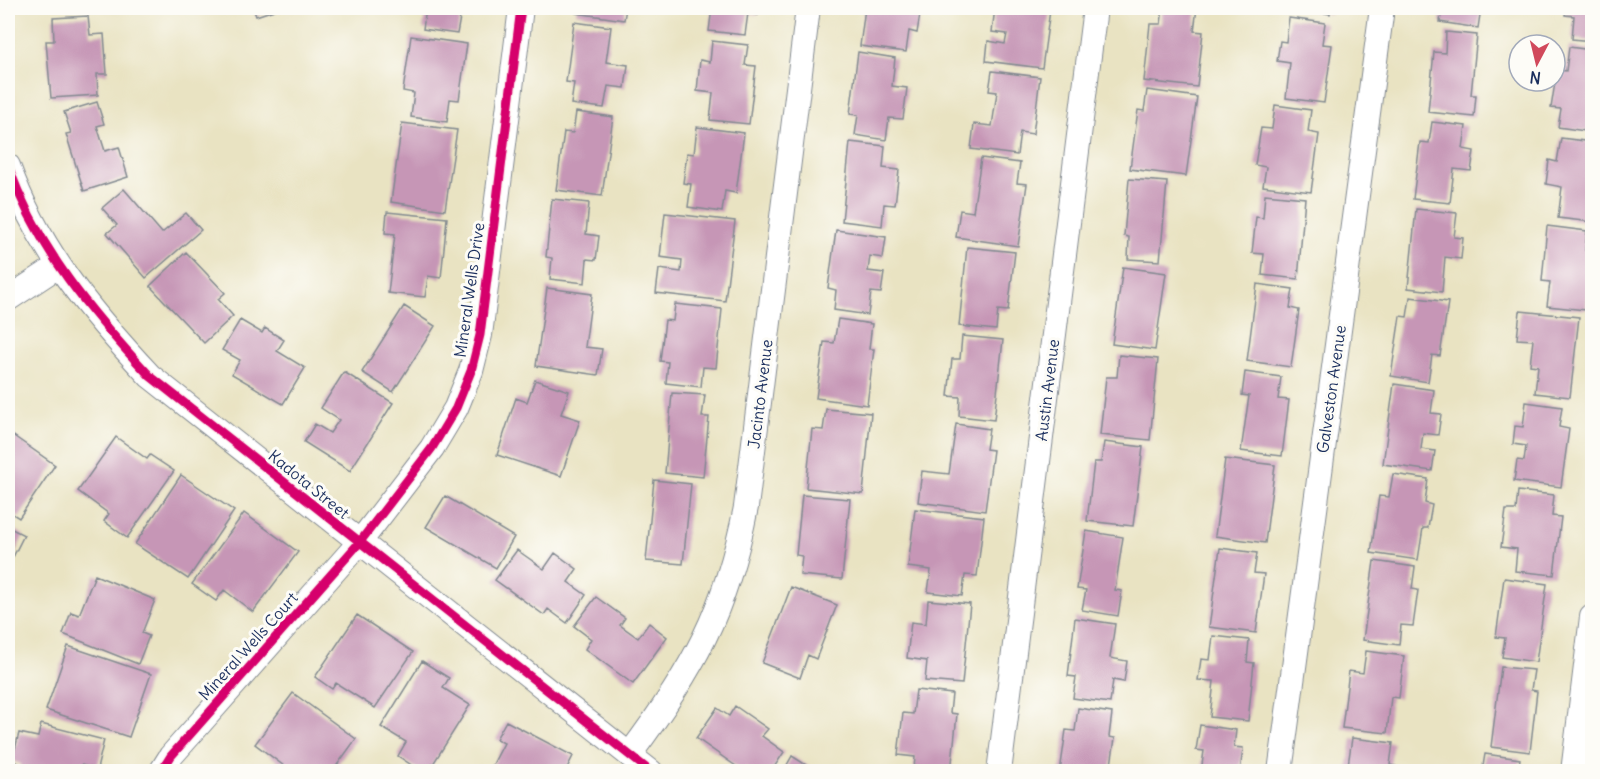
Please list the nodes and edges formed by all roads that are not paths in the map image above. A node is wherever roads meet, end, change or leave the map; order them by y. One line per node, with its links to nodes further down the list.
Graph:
1 (520, 8): 8 (street, Mineral Wells Drive)
2 (808, 8): 10 (street, Jacinto Avenue)
3 (1095, 8): 13 (street, Austin Avenue)
4 (1382, 8): 14 (street, Galveston Avenue)
5 (8, 166): 6 (street, Kadota Street)
6 (58, 266): 7 (street); 8 (street, Kadota Street)
7 (8, 299)
8 (359, 543): 10 (street, Kadota Street); 11 (street, Mineral Wells Court)
9 (1593, 617): 15 (street)
10 (630, 754): 12 (street, Kadota Street)
11 (161, 771)
12 (651, 771)
13 (999, 771)
14 (1280, 771)
15 (1573, 771)

